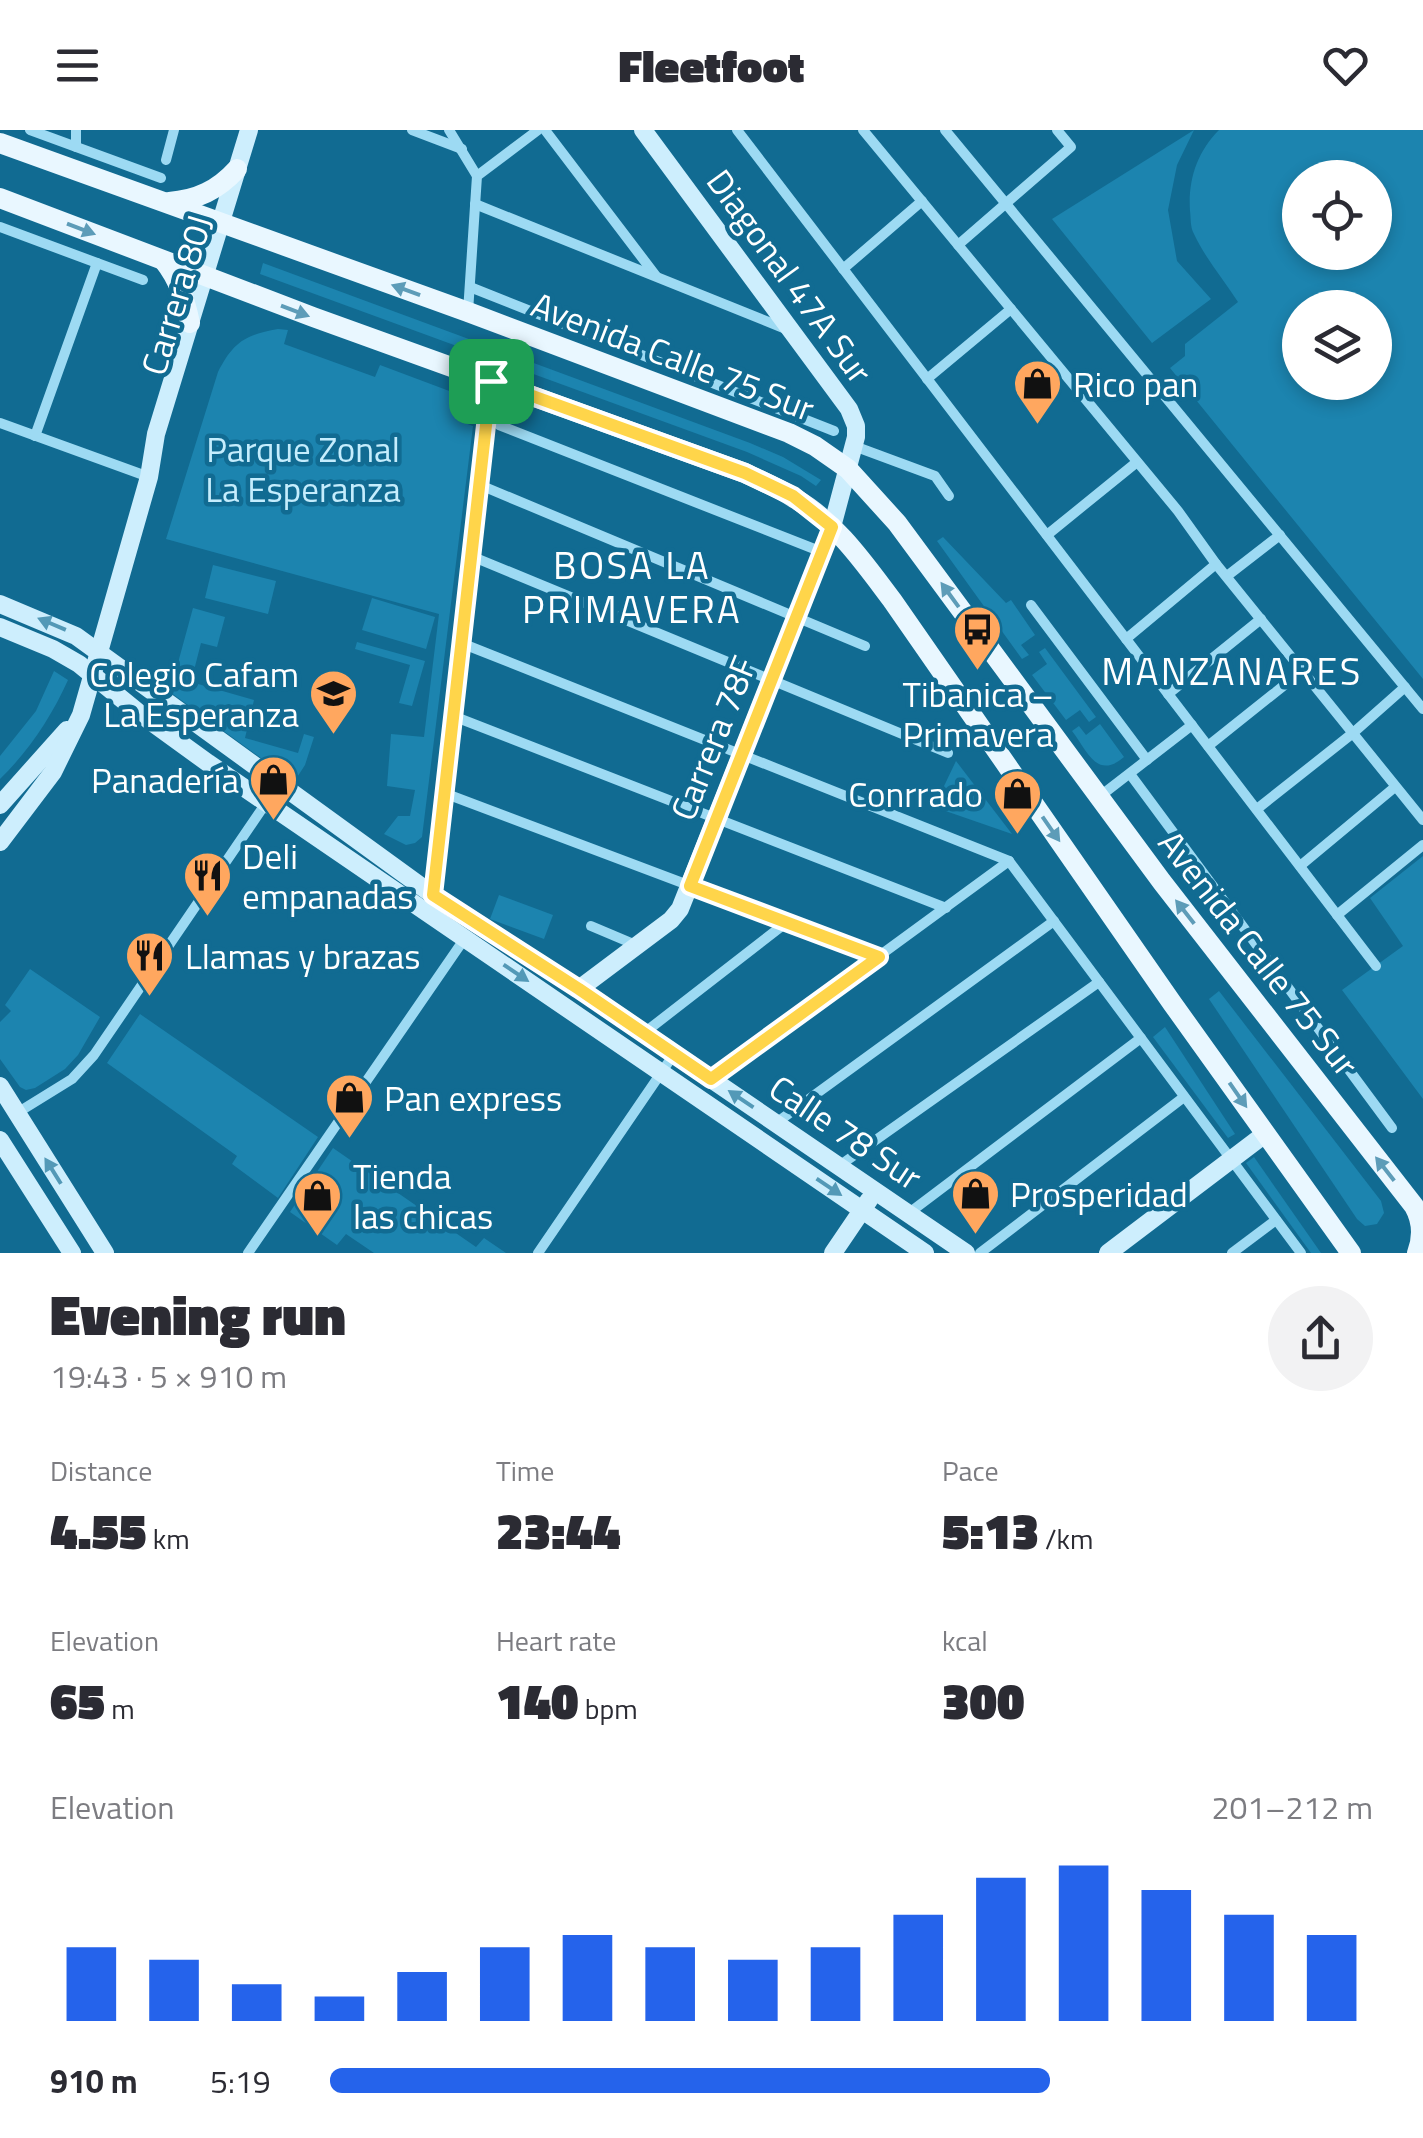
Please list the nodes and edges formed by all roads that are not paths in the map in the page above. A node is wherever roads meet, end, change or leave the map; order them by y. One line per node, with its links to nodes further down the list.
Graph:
1 (30, 130): 15 (street)
2 (76, 130): 15 (street)
3 (174, 130): 17 (street)
4 (249, 130): 18 (street, Carrera 80J)
5 (260, 130): 26 (street, Carrera 80J)
6 (412, 130): 16 (street)
7 (449, 130): 16 (street)
8 (542, 130): 19 (street); 32 (street)
9 (643, 130): 39 (street, Diagonal 47A Sur)
10 (737, 130): 31 (street)
11 (863, 130): 22 (street)
12 (945, 130): 25 (street)
13 (1057, 130): 25 (street)
14 (0, 142): 23 (main road, Avenida Calle 75 Sur)
15 (76, 146): 20 (street)
16 (462, 149): 19 (street)
17 (166, 160)
18 (237, 170): 23 (main road); 26 (street, Carrera 80J)
19 (477, 176): 24 (street)
20 (162, 178)
21 (0, 198): 29 (main road, one-way to 29)
22 (922, 201): 28 (street); 31 (street)
23 (162, 202): 26 (main road, Avenida Calle 75 Sur)
24 (475, 204): 32 (street); 35 (street)
25 (1006, 204): 28 (street); 54 (street)
26 (225, 225): 33 (street, Carrera 80J); 37 (main road, Avenida Calle 75 Sur, one-way to 26)
27 (0, 227): 30 (street)
28 (958, 244): 36 (street)
29 (163, 260): 33 (main road); 38 (main road)
30 (96, 263): 34 (street); 45 (street)
31 (844, 270): 40 (street)
32 (657, 277): 39 (street)
33 (209, 278): 38 (street, Carrera 80J); 41 (main road, one-way to 41); 49 (street, Carrera 80J)
34 (143, 280)
35 (470, 287): 37 (street); 44 (street)
36 (1011, 309): 40 (street); 47 (street)
37 (468, 312): 48 (main road, Avenida Calle 75 Sur)
38 (190, 324): 49 (street, Carrera 80J)
39 (791, 331): 46 (street, Diagonal 47A Sur)
40 (927, 379): 53 (street)
41 (491, 381): 50 (street); 52 (main road)
42 (0, 423): 45 (street)
43 (500, 425): 55 (street)
44 (834, 431)
45 (35, 436): 49 (street)
46 (854, 446): 48 (street, Diagonal 47A Sur); 51 (street)
47 (1137, 462): 53 (street); 57 (street)
48 (848, 469): 52 (street, Carrera 78F); 85 (main road, Avenida Calle 75 Sur, one-way to 48)
49 (148, 477): 67 (street, Carrera 80J)
50 (480, 485): 56 (street); 61 (street)
51 (949, 496)
52 (832, 527): 55 (street, Carrera 78F); 118 (main road, one-way to 118)
53 (1047, 535): 64 (street)
54 (1280, 535): 58 (street); 71 (street)
55 (822, 552): 61 (street, Carrera 78F)
56 (472, 556): 65 (street); 70 (street)
57 (1216, 564): 58 (street); 64 (street)
58 (1227, 576): 62 (street)
59 (0, 604): 67 (street, Calle 78 Sur, one-way to 59)
60 (1031, 605): 81 (street)
61 (796, 617): 66 (street); 70 (street, Carrera 78F)
62 (1261, 619): 68 (street); 72 (street)
63 (0, 628): 69 (street, Calle 78 Sur)
64 (1126, 639): 72 (street)
65 (462, 644): 75 (street); 79 (street)
66 (865, 646)
67 (100, 652): 69 (street, Carrera 80J); 96 (street, Calle 78 Sur)
68 (1302, 671): 77 (street); 78 (street)
69 (93, 676): 74 (street, Carrera 80J); 86 (street, Calle 78 Sur)
70 (771, 680): 79 (street, Carrera 78F); 80 (street)
71 (1405, 687): 73 (street); 77 (street)
72 (1168, 694): 76 (street)
73 (1423, 709)
74 (81, 714): 87 (street); 91 (street, Carrera 80J)
75 (453, 716): 84 (street); 89 (street)
76 (1192, 725): 78 (street); 81 (street)
77 (1353, 733): 83 (street); 88 (street)
78 (1208, 746): 88 (street)
79 (742, 754): 89 (street, Carrera 78F); 93 (street)
80 (948, 754)
81 (1148, 760): 82 (street)
82 (1130, 774): 85 (street); 117 (street)
83 (1394, 787): 90 (street); 94 (street)
84 (444, 793): 95 (street); 96 (street)
85 (1099, 797): 138 (main road, Avenida Calle 75 Sur, one-way to 85)
86 (266, 802): 102 (street, Calle 78 Sur); 115 (street)
87 (0, 805)
88 (1256, 810): 94 (street)
89 (716, 818): 95 (street, Carrera 78F); 97 (street)
90 (1423, 820)
91 (0, 842)
92 (1423, 845): 98 (street)
93 (1009, 861): 97 (street); 99 (street)
94 (1300, 866): 98 (street)
95 (690, 886): 100 (street); 103 (street, Carrera 78F)
96 (433, 895): 107 (street, Calle 78 Sur)
97 (946, 908): 104 (street)
98 (1337, 915): 105 (street)
99 (1054, 921): 106 (street); 116 (street)
100 (787, 922): 104 (street); 108 (street)
101 (591, 926): 103 (street)
102 (464, 938): 111 (street, Calle 78 Sur, one-way to 111); 128 (street)
103 (636, 945): 107 (street, Carrera 78F)
104 (879, 957): 112 (street)
105 (1376, 966)
106 (1099, 982): 109 (street); 121 (street)
107 (579, 989): 108 (street, Calle 78 Sur)
108 (644, 1033): 110 (street, Calle 78 Sur)
109 (1141, 1038): 114 (street); 124 (street)
110 (674, 1054): 111 (street); 112 (street, Calle 78 Sur)
111 (662, 1072): 123 (street, Calle 78 Sur, one-way to 123); 129 (street)
112 (711, 1079): 116 (street, Calle 78 Sur, one-way to 112)
113 (0, 1086): 115 (street)
114 (1184, 1096): 120 (street); 133 (street)
115 (17, 1113): 127 (street, one-way to 115)
116 (776, 1123): 121 (street, Calle 78 Sur)
117 (1392, 1128)
118 (1265, 1134): 120 (street); 137 (main road)
119 (0, 1140): 126 (street)
120 (1231, 1159): 125 (street); 134 (street)
121 (839, 1166): 122 (street, Calle 78 Sur)
122 (875, 1191): 123 (street); 124 (street, Calle 78 Sur)
123 (862, 1209): 130 (street); 131 (street, Calle 78 Sur)
124 (908, 1214): 132 (street, Calle 78 Sur)
125 (1276, 1220): 135 (street); 136 (street)
126 (72, 1253)
127 (106, 1253)
128 (248, 1253)
129 (538, 1253)
130 (833, 1253)
131 (925, 1253)
132 (966, 1253)
133 (980, 1253)
134 (1108, 1253)
135 (1232, 1253)
136 (1301, 1253)
137 (1350, 1253)
138 (1416, 1253)

